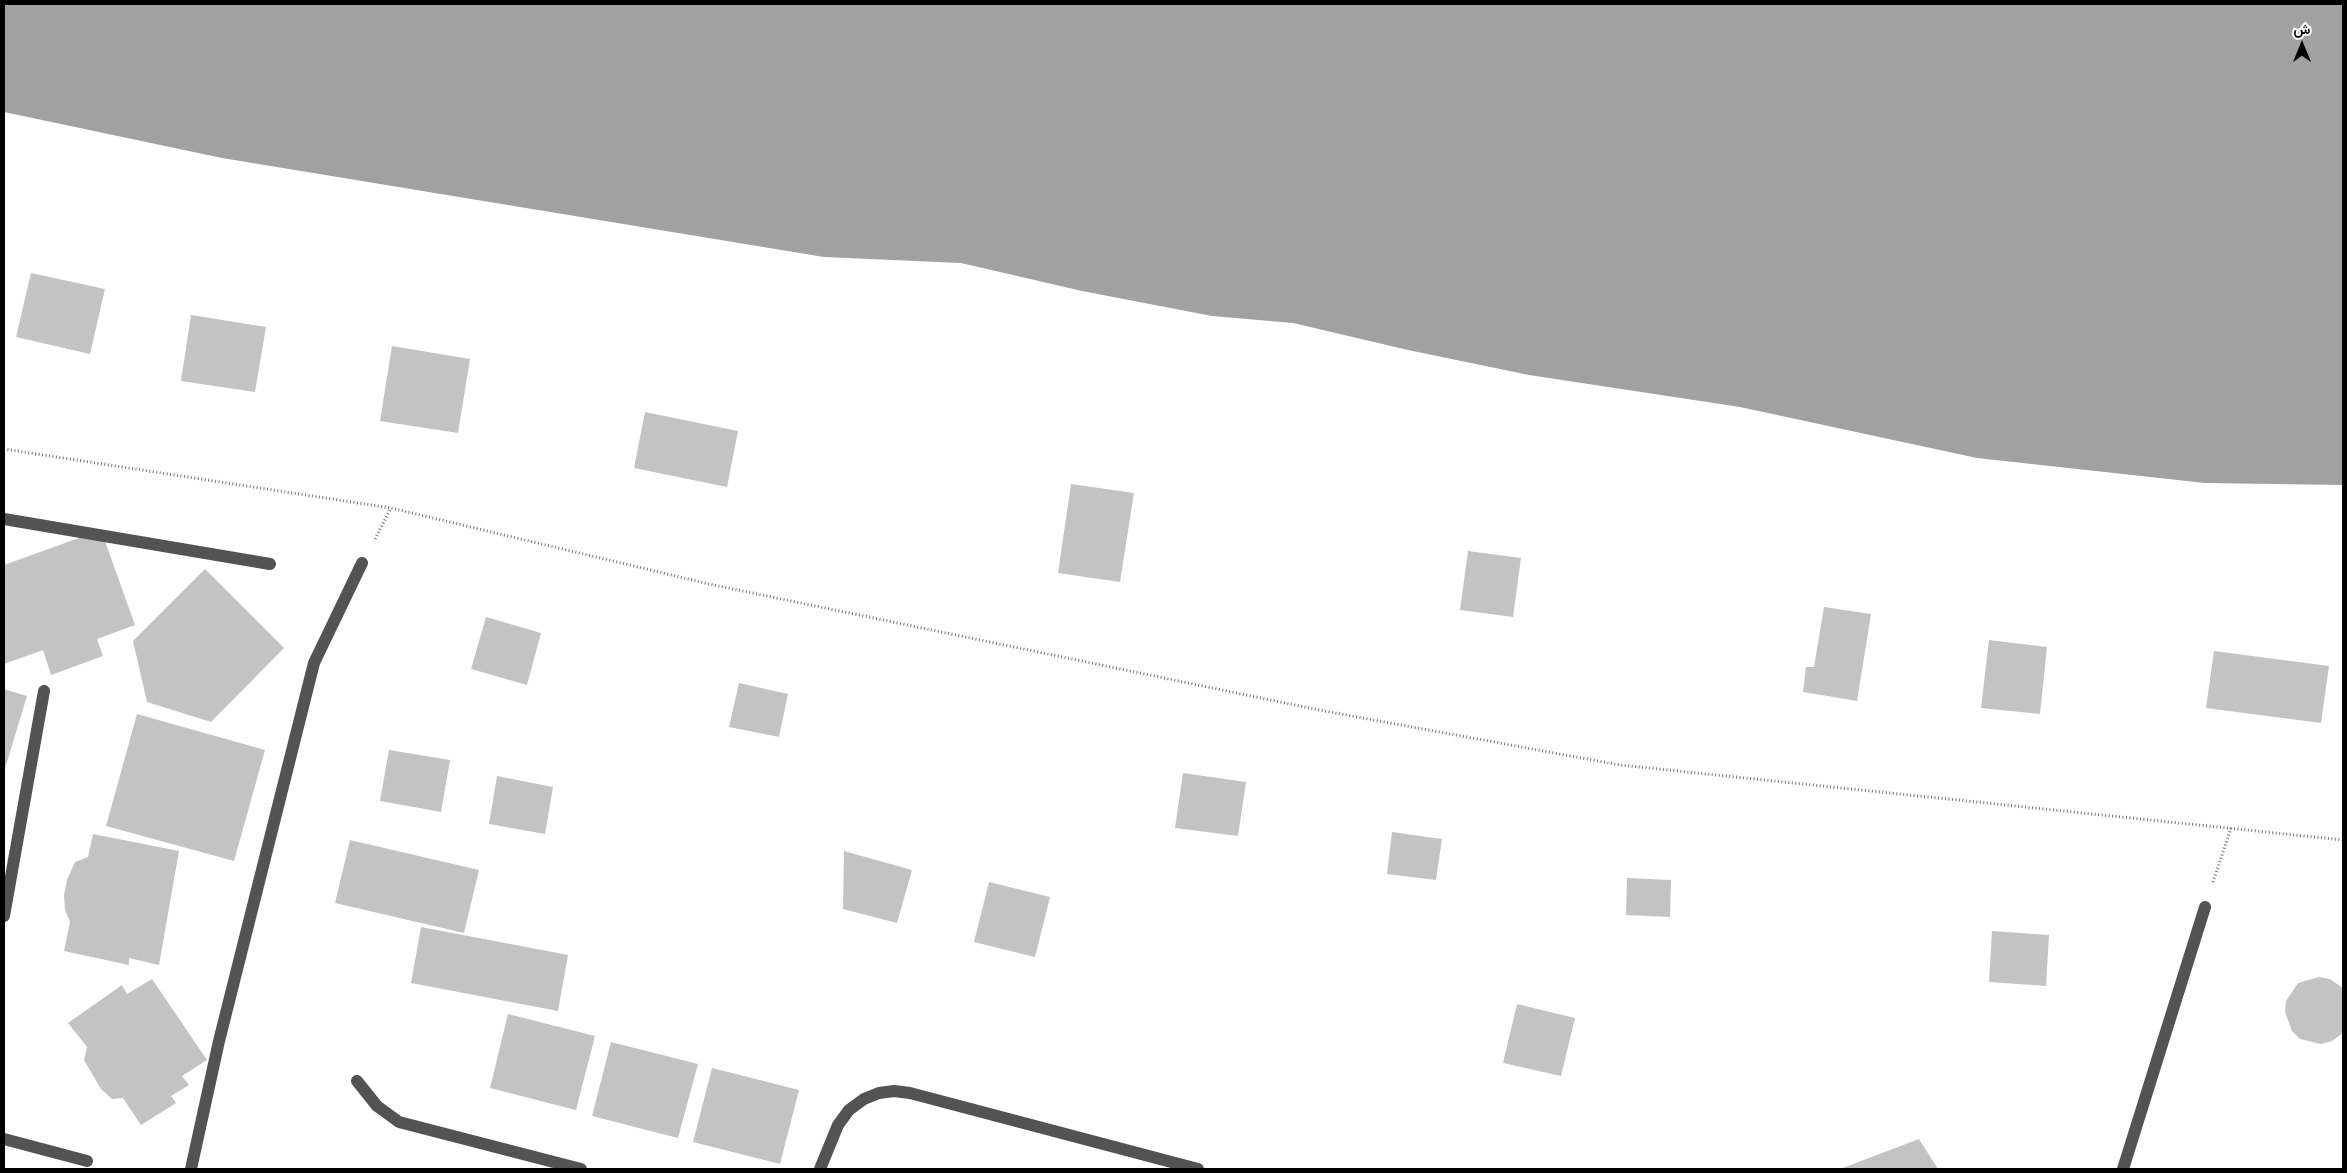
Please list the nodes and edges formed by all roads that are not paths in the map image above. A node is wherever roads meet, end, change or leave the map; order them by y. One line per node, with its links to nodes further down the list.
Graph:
1 (4, 520): 3 (street)
2 (362, 563): 10 (street)
3 (270, 564)
4 (44, 691): 6 (street)
5 (2205, 907): 14 (street)
6 (4, 916)
7 (356, 1081): 11 (street)
8 (4, 1138): 9 (street)
9 (87, 1161)
10 (191, 1169)
11 (581, 1169)
12 (820, 1169): 13 (street)
13 (1198, 1169)
14 (2123, 1169)

